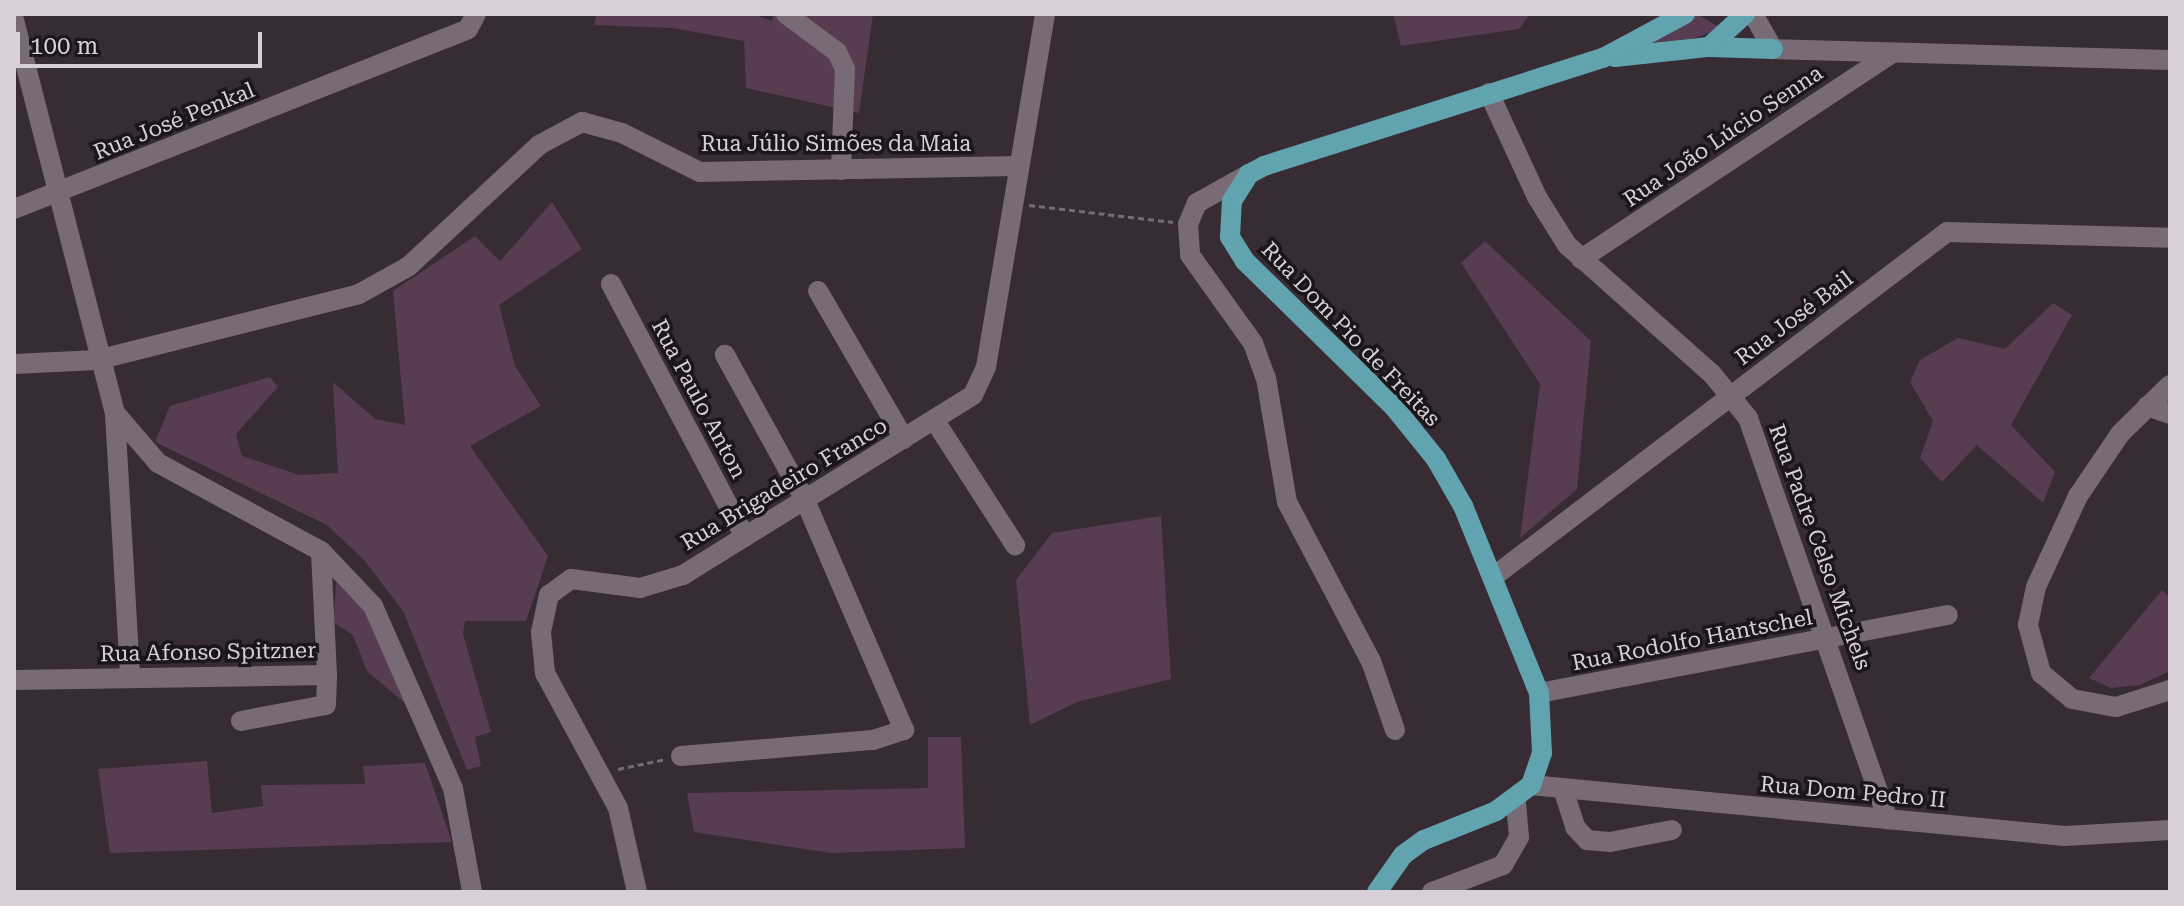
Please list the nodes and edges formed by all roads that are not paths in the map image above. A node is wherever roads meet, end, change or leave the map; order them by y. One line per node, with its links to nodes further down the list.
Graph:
1 (476, 14): 20 (street, Rua José Penkal)
2 (786, 14): 18 (street)
3 (1045, 14): 17 (street, Rua Brigadeiro Franco)
4 (1685, 14): 13 (main road)
5 (1722, 14): 6 (main road)
6 (1744, 14): 9 (main road)
7 (1753, 14): 10 (street)
8 (14, 20): 20 (street)
9 (1709, 47): 10 (main road); 13 (main road)
10 (1773, 49): 11 (street)
11 (1836, 53): 12 (street); 15 (street)
12 (1892, 53): 14 (street); 15 (street, Rua João Lúcio Senna)
13 (1603, 58): 16 (main road)
14 (2170, 60)
15 (1834, 91): 23 (street, Rua João Lúcio Senna)
16 (1489, 93): 19 (main road); 23 (street, Rua Padre Celso Michels)
17 (1019, 166): 18 (street, Rua Júlio Simões da Maia); 34 (street, Rua Brigadeiro Franco)
18 (841, 170): 27 (street, Rua Júlio Simões da Maia)
19 (1249, 174): 40 (main road, Rua Dom Pio de Freitas); 49 (street)
20 (59, 192): 21 (street, Rua José Penkal); 27 (street)
21 (14, 209)
22 (2170, 238): 30 (street, Rua José Bail)
23 (1581, 259): 30 (street, Rua Padre Celso Michels)
24 (611, 284): 37 (street, Rua Paulo Anton)
25 (818, 291): 35 (street)
26 (725, 355): 36 (street)
27 (97, 360): 28 (street, Rua Júlio Simões da Maia); 32 (street)
28 (14, 364)
29 (2170, 385): 31 (street)
30 (1731, 395): 40 (street, Rua José Bail); 42 (street, Rua Padre Celso Michels)
31 (2147, 406): 33 (street); 46 (street)
32 (115, 413): 39 (street); 44 (street)
33 (2170, 414)
34 (935, 421): 35 (street, Rua Brigadeiro Franco); 38 (street)
35 (904, 439): 36 (street, Rua Brigadeiro Franco)
36 (805, 500): 37 (street, Rua Brigadeiro Franco); 50 (street)
37 (745, 537): 58 (street, Rua Brigadeiro Franco)
38 (1015, 545)
39 (321, 551): 43 (street, Rua Afonso Spitzner); 57 (street)
40 (1493, 577): 47 (main road, Rua Dom Pio de Freitas)
41 (1948, 615): 42 (street, Rua Rodolfo Hantschel)
42 (1828, 639): 47 (street, Rua Rodolfo Hantschel); 54 (street, Rua Padre Celso Michels)
43 (327, 675): 44 (street, Rua Afonso Spitzner); 48 (street)
44 (130, 678): 45 (street, Rua Afonso Spitzner)
45 (14, 680)
46 (2170, 690)
47 (1539, 693): 51 (main road, Rua Dom Pio de Freitas)
48 (241, 721)
49 (1395, 730)
50 (681, 756)
51 (1531, 785): 52 (street, Rua Dom Pedro II); 53 (main road, Rua Dom Pio de Freitas)
52 (1563, 789): 54 (street, Rua Dom Pedro II); 55 (street)
53 (1516, 800): 59 (main road, Rua Dom Pio de Freitas); 60 (street)
54 (1888, 819): 56 (street, Rua Dom Pedro II)
55 (1672, 830)
56 (2170, 830)
57 (472, 892)
58 (637, 892)
59 (1377, 892)
60 (1432, 892)

